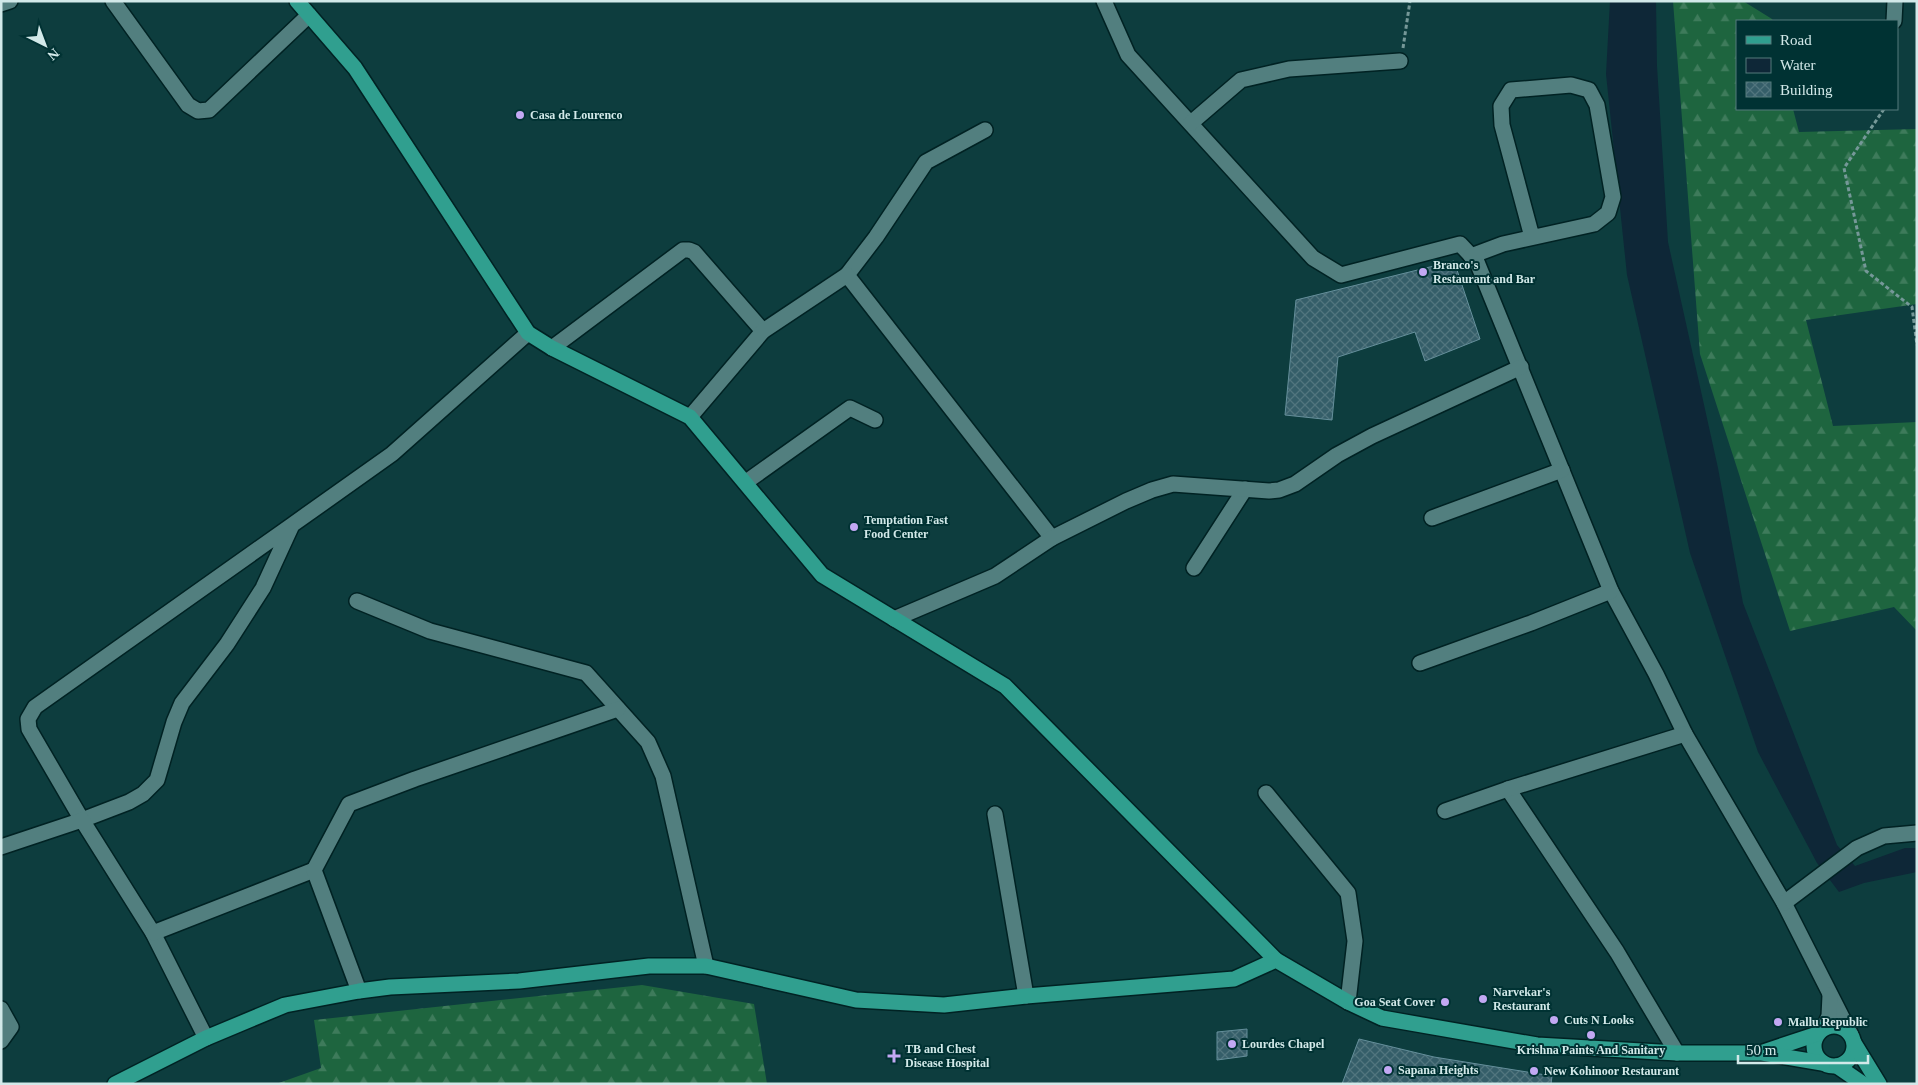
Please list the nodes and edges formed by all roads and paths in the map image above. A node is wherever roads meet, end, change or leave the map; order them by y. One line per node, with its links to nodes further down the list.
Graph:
1 (10, 1): 7 (street)
2 (113, 1): 8 (street)
3 (297, 1): 8 (main road)
4 (1104, 1): 12 (street)
5 (1410, 1): 10 (path)
6 (1895, 1): 9 (street)
7 (1, 4)
8 (309, 15): 18 (main road)
9 (1894, 20)
10 (1400, 61): 12 (street)
11 (1883, 110): 19 (path)
12 (1191, 123): 15 (street)
13 (985, 130): 16 (street)
14 (1532, 237): 14 (street); 15 (street)
15 (1471, 256): 21 (street)
16 (848, 275): 17 (street); 29 (street)
17 (762, 331): 20 (street); 22 (street)
18 (528, 333): 20 (main road); 28 (street)
19 (1917, 345)
20 (552, 348): 22 (main road)
21 (1521, 367): 24 (street); 26 (street)
22 (690, 417): 25 (main road)
23 (875, 420): 25 (street)
24 (1562, 470): 27 (street); 31 (street)
25 (746, 482): 33 (main road)
26 (1246, 489): 29 (street); 30 (street)
27 (1432, 518)
28 (292, 525): 41 (street); 41 (street)
29 (1052, 538): 33 (street)
30 (1194, 568)
31 (1611, 591): 34 (street); 36 (street)
32 (357, 601): 35 (street)
33 (894, 619): 47 (main road)
34 (1420, 663)
35 (618, 709): 44 (street); 48 (street)
36 (1685, 734): 37 (street); 45 (street)
37 (1508, 789): 39 (street); 58 (street)
38 (1266, 793): 52 (street)
39 (1445, 811)
40 (995, 814): 51 (street)
41 (82, 820): 43 (street); 46 (street)
42 (1917, 833): 45 (street)
43 (1, 847)
44 (314, 870): 46 (street); 49 (street)
45 (1784, 904): 50 (street)
46 (152, 933): 55 (street)
47 (1276, 960): 51 (main road); 52 (main road)
48 (706, 966): 49 (main road); 51 (main road)
49 (359, 991): 55 (main road)
50 (1830, 991): 54 (street); 56 (street)
51 (1026, 996)
52 (1348, 1002): 58 (main road)
53 (1, 1009): 57 (street)
54 (1820, 1032): 56 (main road); 59 (main road); 60 (main road)
55 (206, 1038): 62 (main road)
56 (1853, 1039): 61 (main road); 64 (main road)
57 (1, 1041)
58 (1677, 1053): 59 (main road)
59 (1762, 1053): 60 (main road)
60 (1822, 1063): 61 (main road)
61 (1837, 1066): 63 (main road)
62 (115, 1084)
63 (1863, 1084)
64 (1879, 1084)

